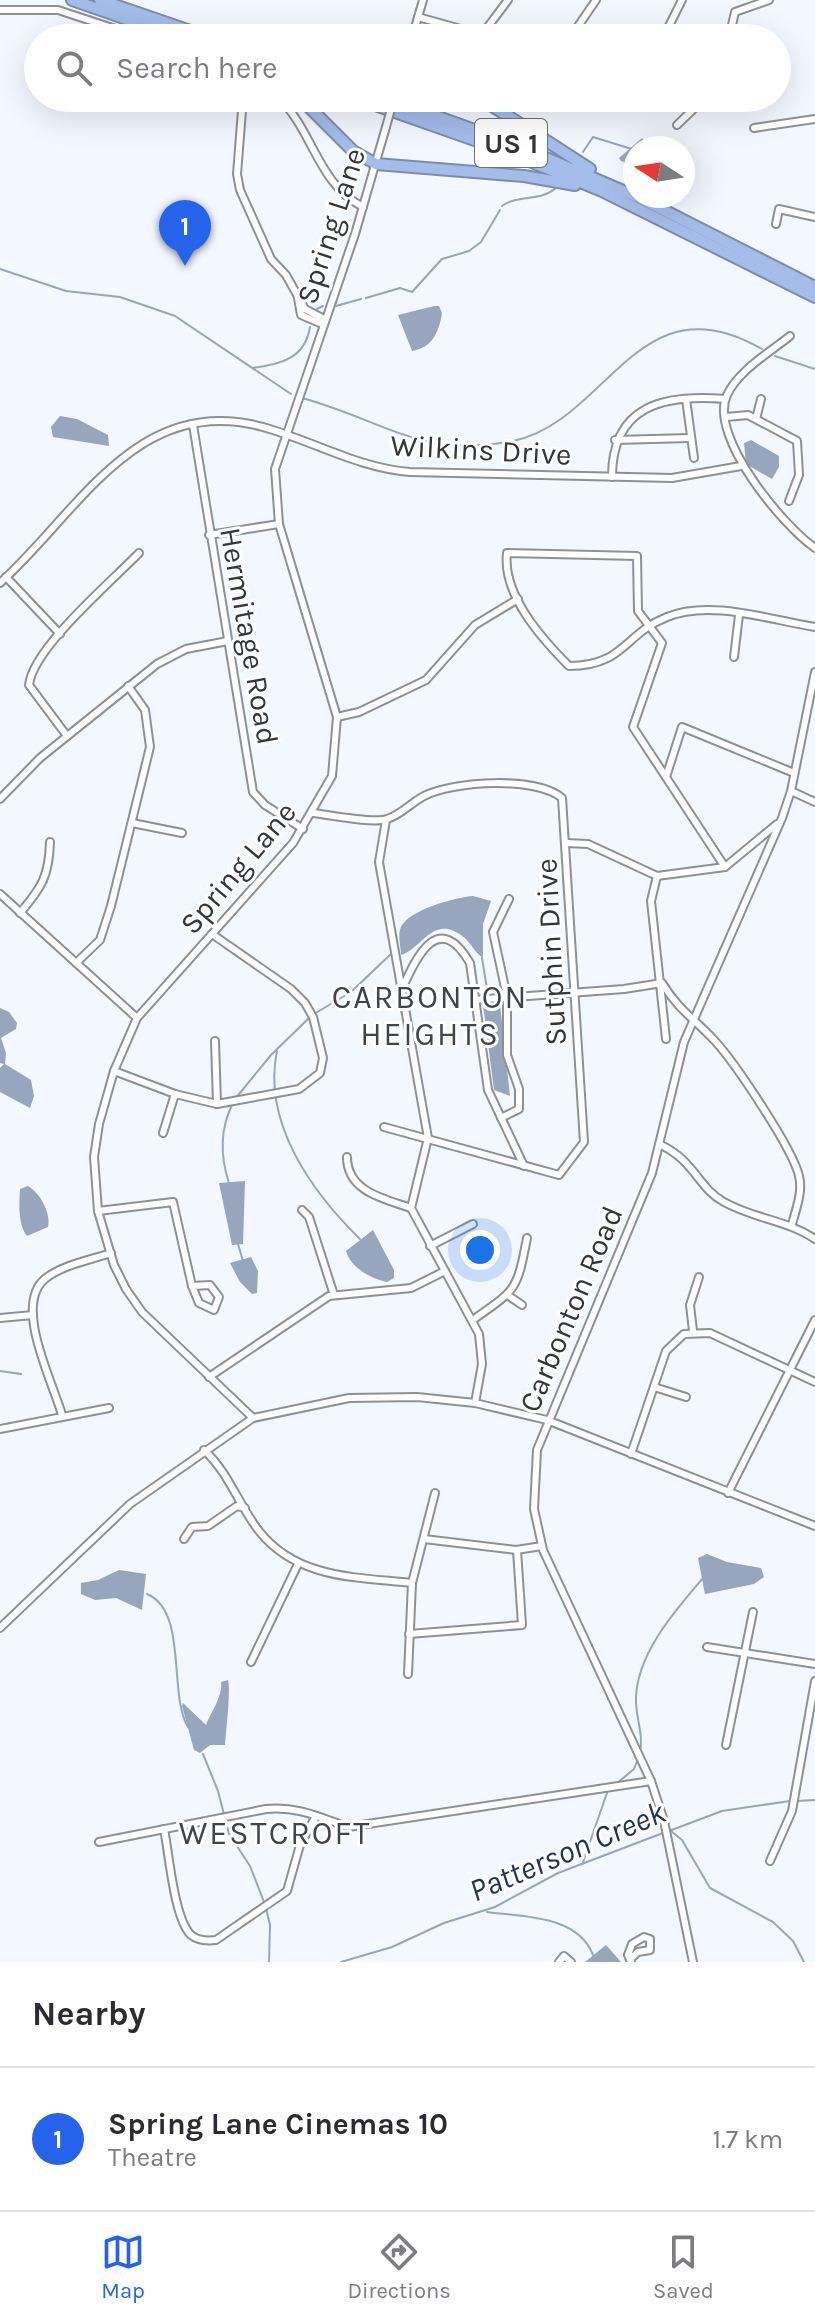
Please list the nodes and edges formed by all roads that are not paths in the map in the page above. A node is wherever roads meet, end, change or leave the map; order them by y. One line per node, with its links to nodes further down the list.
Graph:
1 (72, 0): 11 (highway)
2 (423, 0): 9 (street)
3 (508, 0): 15 (street)
4 (596, 0): 16 (street)
5 (682, 0): 17 (street)
6 (769, 0): 18 (street)
7 (105, 1): 12 (highway)
8 (0, 10): 10 (street)
9 (418, 17): 13 (street); 14 (street)
10 (100, 24)
11 (141, 24)
12 (171, 24)
13 (416, 24)
14 (446, 24)
15 (490, 24)
16 (580, 24)
17 (670, 24)
18 (732, 24)
19 (242, 112): 42 (street)
20 (291, 112): 34 (street)
21 (314, 112): 30 (highway)
22 (390, 112): 30 (street, Spring Lane, bridge)
23 (395, 112): 33 (highway, US 1)
24 (423, 112): 32 (highway, US 1)
25 (500, 112): 31 (highway)
26 (690, 112): 28 (street)
27 (815, 119): 29 (street)
28 (677, 125)
29 (754, 128)
30 (376, 164): 33 (highway); 34 (street, Spring Lane)
31 (623, 187)
32 (623, 189)
33 (602, 191): 41 (highway, US 1)
34 (363, 207): 42 (street, Spring Lane)
35 (662, 208): 37 (highway, US 1)
36 (663, 208): 37 (highway)
37 (666, 210): 40 (highway, US 1)
38 (815, 217): 39 (street)
39 (776, 224)
40 (815, 287)
41 (815, 297)
42 (323, 322): 52 (street, Spring Lane)
43 (790, 336): 45 (street)
44 (686, 399): 45 (street); 53 (street); 54 (street)
45 (725, 399): 47 (street)
46 (761, 399): 48 (street)
47 (726, 417): 48 (street); 56 (street)
48 (756, 419): 51 (street)
49 (787, 422): 51 (street)
50 (193, 425): 52 (street, Wilkins Drive); 60 (street, Hermitage Road); 63 (street, Wilkins Drive)
51 (781, 431): 58 (street)
52 (285, 433): 57 (street, Wilkins Drive); 59 (street, Spring Lane)
53 (690, 438): 54 (street); 55 (street)
54 (615, 440): 57 (street)
55 (694, 458)
56 (741, 466): 57 (street, Wilkins Drive); 61 (street)
57 (612, 477)
58 (789, 501)
59 (279, 524): 60 (street); 74 (street, Spring Lane)
60 (209, 535): 70 (street, Hermitage Road)
61 (815, 548)
62 (139, 553): 69 (street)
63 (6, 577): 64 (street, Wilkins Drive); 69 (street)
64 (0, 583)
65 (518, 599): 67 (street); 67 (street); 74 (street)
66 (739, 615): 67 (street); 68 (street); 71 (street)
67 (651, 626): 77 (street)
68 (815, 627)
69 (60, 634): 75 (street)
70 (228, 641): 73 (street); 85 (street, Hermitage Road)
71 (734, 657)
72 (815, 672): 76 (street, Carbonton Road)
73 (128, 686): 75 (street); 84 (street)
74 (337, 717): 81 (street, Spring Lane)
75 (67, 736): 79 (street)
76 (794, 773): 77 (street); 78 (street, Carbonton Road)
77 (666, 777): 89 (street)
78 (791, 791): 80 (street); 82 (street, Carbonton Road)
79 (0, 799)
80 (815, 802)
81 (313, 813): 83 (street); 85 (street, Spring Lane)
82 (782, 818): 89 (street); 102 (street, Carbonton Road)
83 (386, 820): 88 (street, Sutphin Drive); 97 (street)
84 (132, 823): 86 (street); 95 (street)
85 (303, 829): 94 (street, Spring Lane)
86 (182, 833)
87 (50, 842): 93 (street)
88 (566, 843): 90 (street); 98 (street, Sutphin Drive)
89 (725, 867): 90 (street)
90 (657, 876): 96 (street)
91 (0, 894): 93 (street)
92 (509, 899): 99 (street)
93 (20, 913): 95 (street)
94 (212, 934): 101 (street, Spring Lane); 107 (street)
95 (76, 963): 101 (street)
96 (662, 983): 98 (street); 102 (street); 103 (street)
97 (402, 989): 100 (street); 111 (street)
98 (576, 993): 99 (street); 114 (street, Sutphin Drive)
99 (507, 997): 100 (street); 108 (street)
100 (473, 1000): 108 (street)
101 (137, 1018): 105 (street, Spring Lane)
102 (692, 1022): 112 (street, Carbonton Road); 119 (street)
103 (666, 1039)
104 (215, 1041): 107 (street)
105 (114, 1071): 106 (street); 117 (street, Spring Lane)
106 (175, 1094): 107 (street); 110 (street)
107 (217, 1104)
108 (501, 1118): 114 (street)
109 (384, 1127): 111 (street, Sutphin Drive)
110 (163, 1133)
111 (428, 1138): 114 (street, Sutphin Drive); 115 (street)
112 (661, 1145): 119 (street); 144 (street, Carbonton Road)
113 (347, 1157): 115 (street)
114 (524, 1166)
115 (411, 1208): 122 (street)
116 (302, 1210): 127 (street)
117 (98, 1211): 123 (street, Spring Lane); 126 (street)
118 (473, 1224): 122 (street)
119 (792, 1224): 121 (street)
120 (527, 1238): 128 (street)
121 (815, 1239)
122 (430, 1246): 124 (street)
123 (111, 1253): 130 (street); 136 (street, Spring Lane)
124 (445, 1271): 127 (street); 132 (street)
125 (699, 1277): 134 (street)
126 (192, 1286): 126 (street)
127 (334, 1295): 136 (street)
128 (509, 1296): 129 (street); 132 (street)
129 (522, 1305)
130 (33, 1315): 131 (street); 142 (street)
131 (0, 1318)
132 (474, 1319): 140 (street)
133 (815, 1320): 135 (street)
134 (693, 1331): 135 (street); 138 (street)
135 (790, 1370): 137 (street); 149 (street)
136 (209, 1377): 143 (street, Spring Lane)
137 (815, 1382)
138 (654, 1387): 139 (street); 147 (street)
139 (686, 1397)
140 (475, 1403): 143 (street); 144 (street)
141 (109, 1408): 142 (street)
142 (62, 1415): 145 (street)
143 (253, 1418): 146 (street)
144 (547, 1420): 147 (street); 154 (street, Carbonton Road)
145 (0, 1429)
146 (204, 1450): 150 (street); 159 (street)
147 (631, 1454): 149 (street)
148 (435, 1493): 153 (street)
149 (728, 1493): 151 (street)
150 (245, 1508): 152 (street); 156 (street)
151 (815, 1526)
152 (184, 1539)
153 (424, 1539): 155 (street); 157 (street)
154 (542, 1546): 155 (street); 170 (street, Carbonton Road)
155 (517, 1550): 160 (street)
156 (298, 1564): 157 (street); 163 (street)
157 (412, 1583): 160 (street)
158 (753, 1612): 162 (street)
159 (0, 1628)
160 (409, 1634): 165 (street)
161 (707, 1647): 162 (street)
162 (744, 1653): 164 (street); 169 (street)
163 (251, 1662)
164 (815, 1664)
165 (408, 1674)
166 (815, 1681): 167 (street)
167 (805, 1734): 168 (street); 174 (street)
168 (815, 1736)
169 (726, 1745)
170 (651, 1781): 171 (street); 177 (street, Carbonton Road)
171 (316, 1816): 172 (street); 172 (street)
172 (164, 1829): 173 (street)
173 (99, 1842)
174 (770, 1861)
175 (559, 1962): 176 (street)
176 (571, 1962)
177 (693, 1962)

